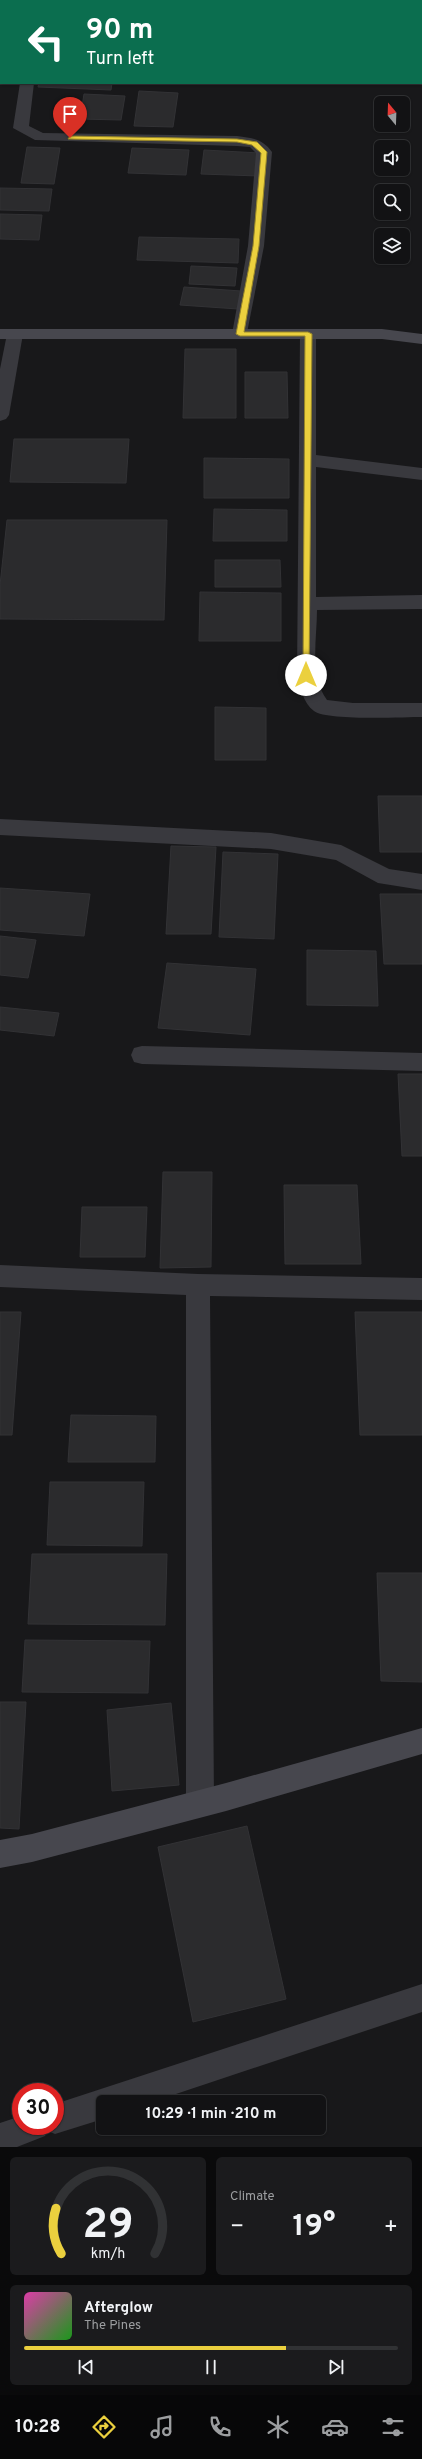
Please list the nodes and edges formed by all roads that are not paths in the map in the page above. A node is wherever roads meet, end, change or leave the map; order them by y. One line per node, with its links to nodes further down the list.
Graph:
1 (27, 84): 3 (street)
2 (8, 334): 3 (street); 6 (street)
3 (240, 334): 4 (street)
4 (308, 334): 5 (street); 7 (street)
5 (422, 339)
6 (0, 415)
7 (308, 460): 8 (street); 10 (street)
8 (422, 474)
9 (422, 602): 10 (street)
10 (307, 604): 11 (street)
11 (422, 710)
12 (0, 827): 13 (street)
13 (422, 882)
14 (142, 1055): 15 (street)
15 (422, 1062)
16 (0, 1276): 17 (street)
17 (198, 1284): 18 (street); 20 (street)
18 (422, 1289)
19 (422, 1741): 20 (street)
20 (200, 1802): 21 (street)
21 (0, 1854)
22 (422, 1998): 23 (street)
23 (129, 2095)
24 (96, 2106): 25 (street)
25 (64, 2116)
26 (12, 2134): 27 (street)
27 (0, 2138)

